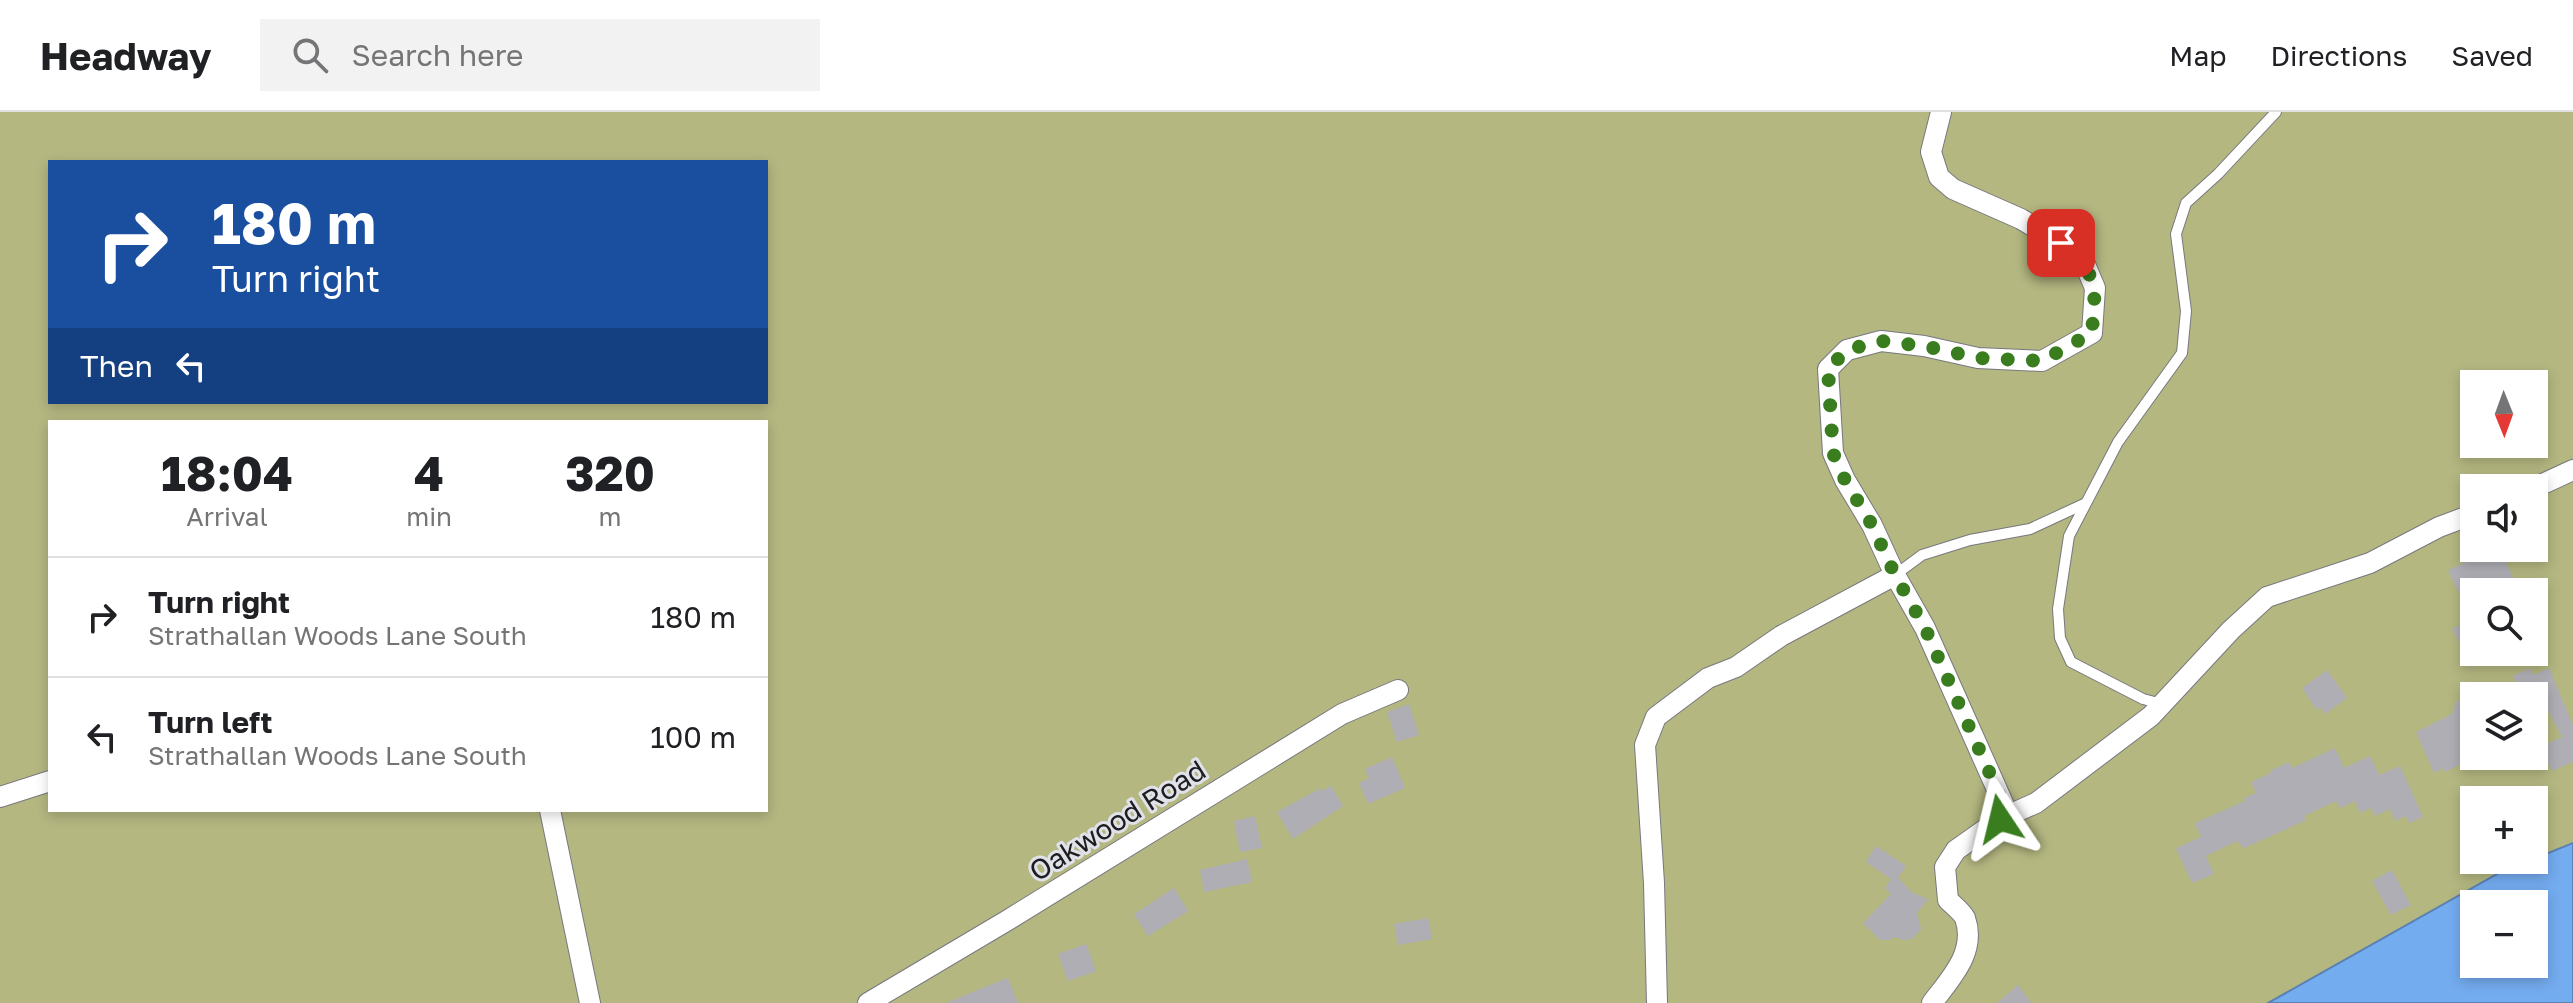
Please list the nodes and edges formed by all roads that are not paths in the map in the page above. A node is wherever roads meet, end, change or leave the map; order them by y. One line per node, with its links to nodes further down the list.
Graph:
1 (1941, 112): 7 (street)
2 (2276, 112): 5 (lane)
3 (2573, 470): 4 (street)
4 (2548, 482)
5 (2085, 503): 7 (lane); 9 (lane)
6 (2460, 519): 9 (street)
7 (1895, 575): 13 (street); 16 (street)
8 (1398, 690): 15 (street, Oakwood Road)
9 (2162, 704): 13 (street)
10 (48, 782): 11 (street)
11 (0, 797)
12 (550, 812): 14 (street)
13 (2000, 819): 17 (street)
14 (590, 1003)
15 (868, 1003)
16 (1657, 1003)
17 (1932, 1003)

